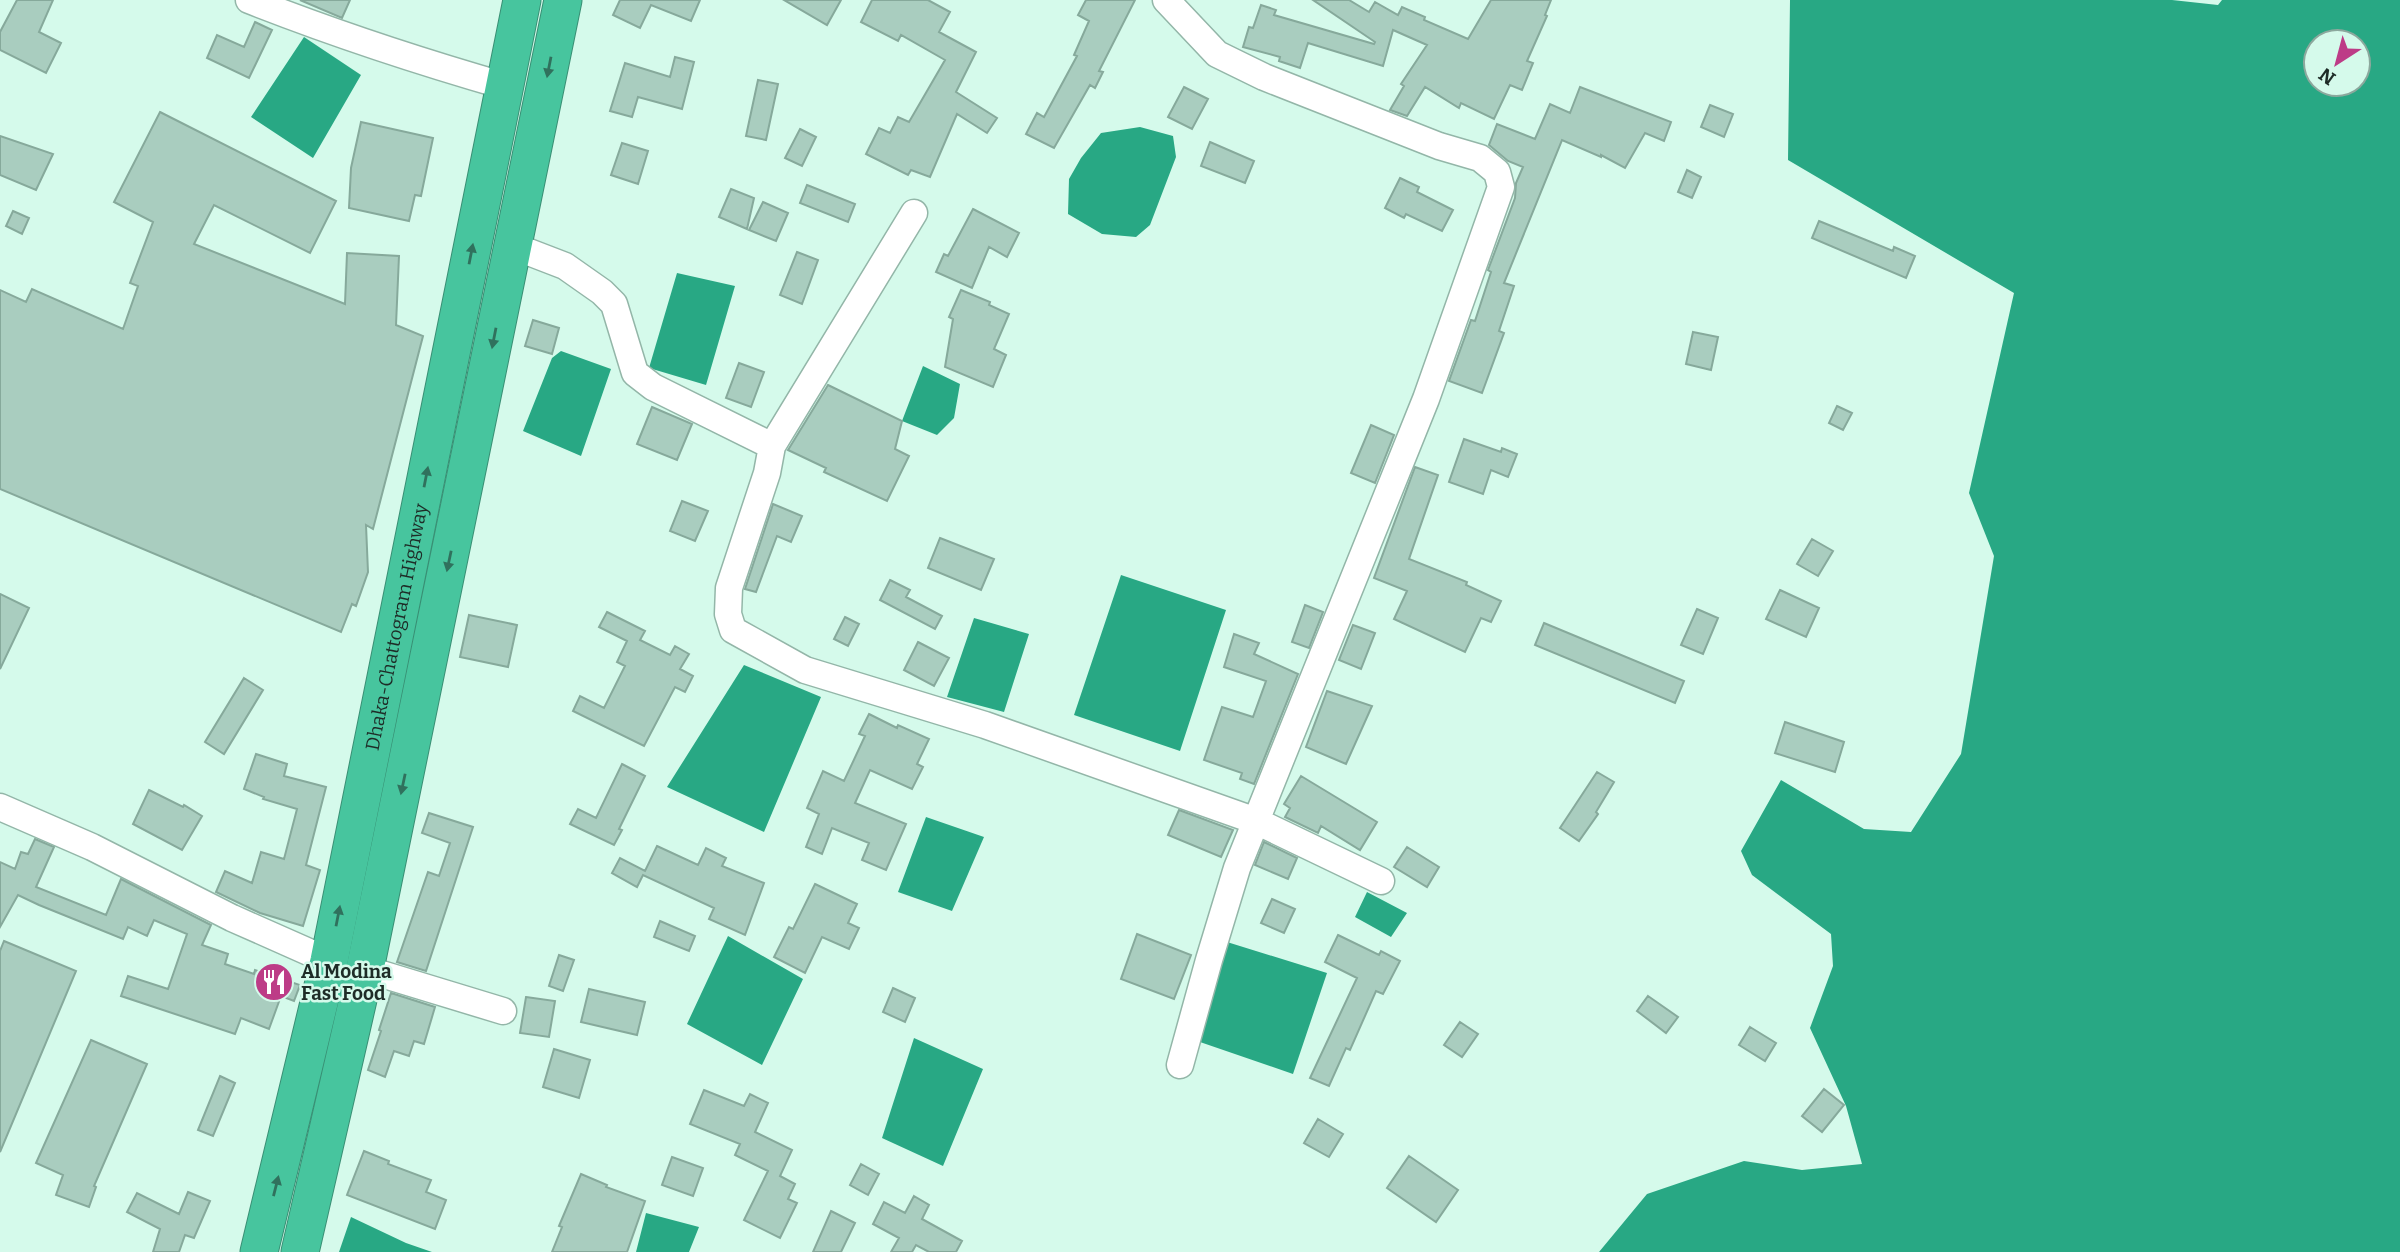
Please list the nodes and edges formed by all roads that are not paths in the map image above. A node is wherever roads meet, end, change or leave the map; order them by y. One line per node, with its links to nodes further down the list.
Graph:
1 (249, 0): 5 (street)
2 (522, 0): 5 (highway, Dhaka-Chattogram Highway)
3 (563, 0): 7 (highway, Dhaka-Chattogram Highway, one-way to 7)
4 (1166, 0): 10 (street)
5 (505, 86): 12 (highway, Dhaka-Chattogram Highway, one-way to 5)
6 (914, 213): 8 (street)
7 (513, 246): 8 (street); 13 (highway, Dhaka-Chattogram Highway, one-way to 13)
8 (772, 446): 10 (street)
9 (0, 807): 12 (street)
10 (1256, 821): 11 (street); 15 (street)
11 (1381, 880)
12 (329, 961): 16 (highway, Dhaka-Chattogram Highway, one-way to 12)
13 (365, 969): 14 (street); 17 (highway, Dhaka-Chattogram Highway)
14 (503, 1011)
15 (1180, 1065)
16 (259, 1252)
17 (300, 1252)

